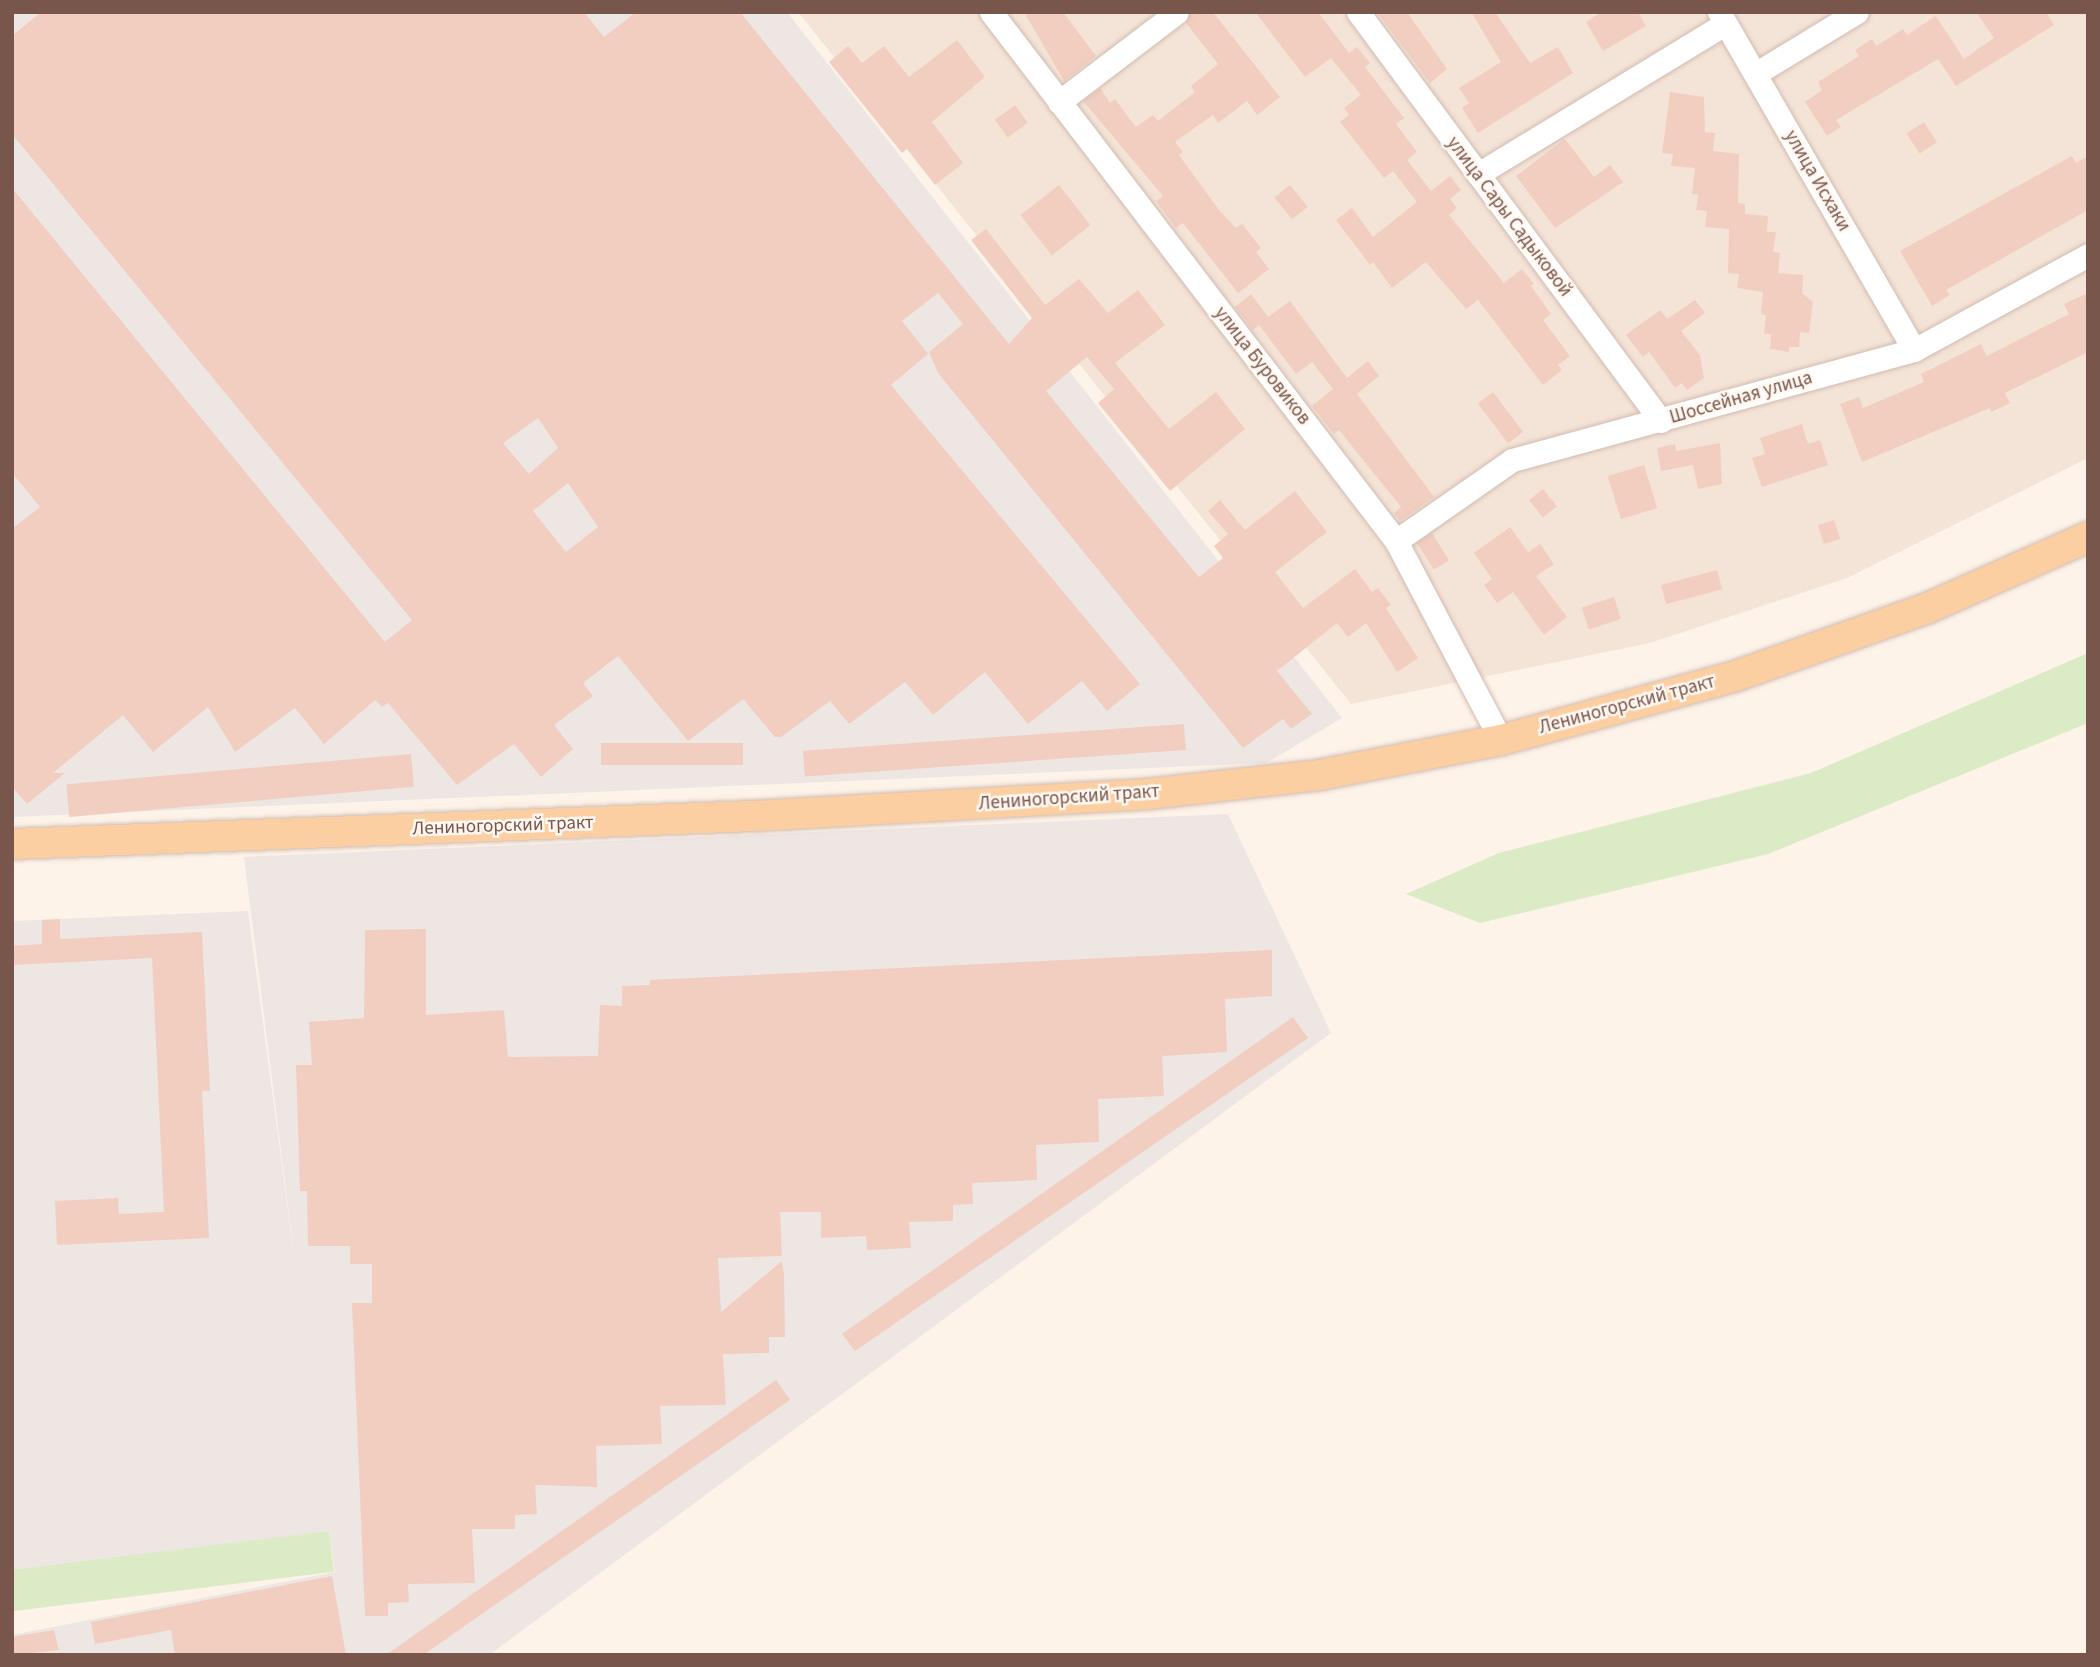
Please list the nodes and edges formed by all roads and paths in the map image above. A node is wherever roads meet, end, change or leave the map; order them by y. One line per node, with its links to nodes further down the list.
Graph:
1 (991, 12): 7 (street, улица Буровиков)
2 (1177, 12): 7 (street)
3 (1358, 12): 8 (street, улица Сары Садыковой)
4 (1857, 12): 6 (street)
5 (1722, 18): 6 (street, улица Исхаки); 8 (street)
6 (1755, 74): 10 (street, улица Исхаки)
7 (1059, 102): 13 (street, улица Буровиков)
8 (1478, 174): 11 (street, улица Сары Садыковой)
9 (2088, 255): 10 (street, Шоссейная улица)
10 (1914, 351): 11 (street, Шоссейная улица)
11 (1661, 421): 13 (street, Шоссейная улица)
12 (2088, 537): 14 (main road, Лениногорский тракт)
13 (1396, 541): 14 (street, улица Буровиков)
14 (1501, 740): 15 (main road, Лениногорский тракт)
15 (12, 844)

